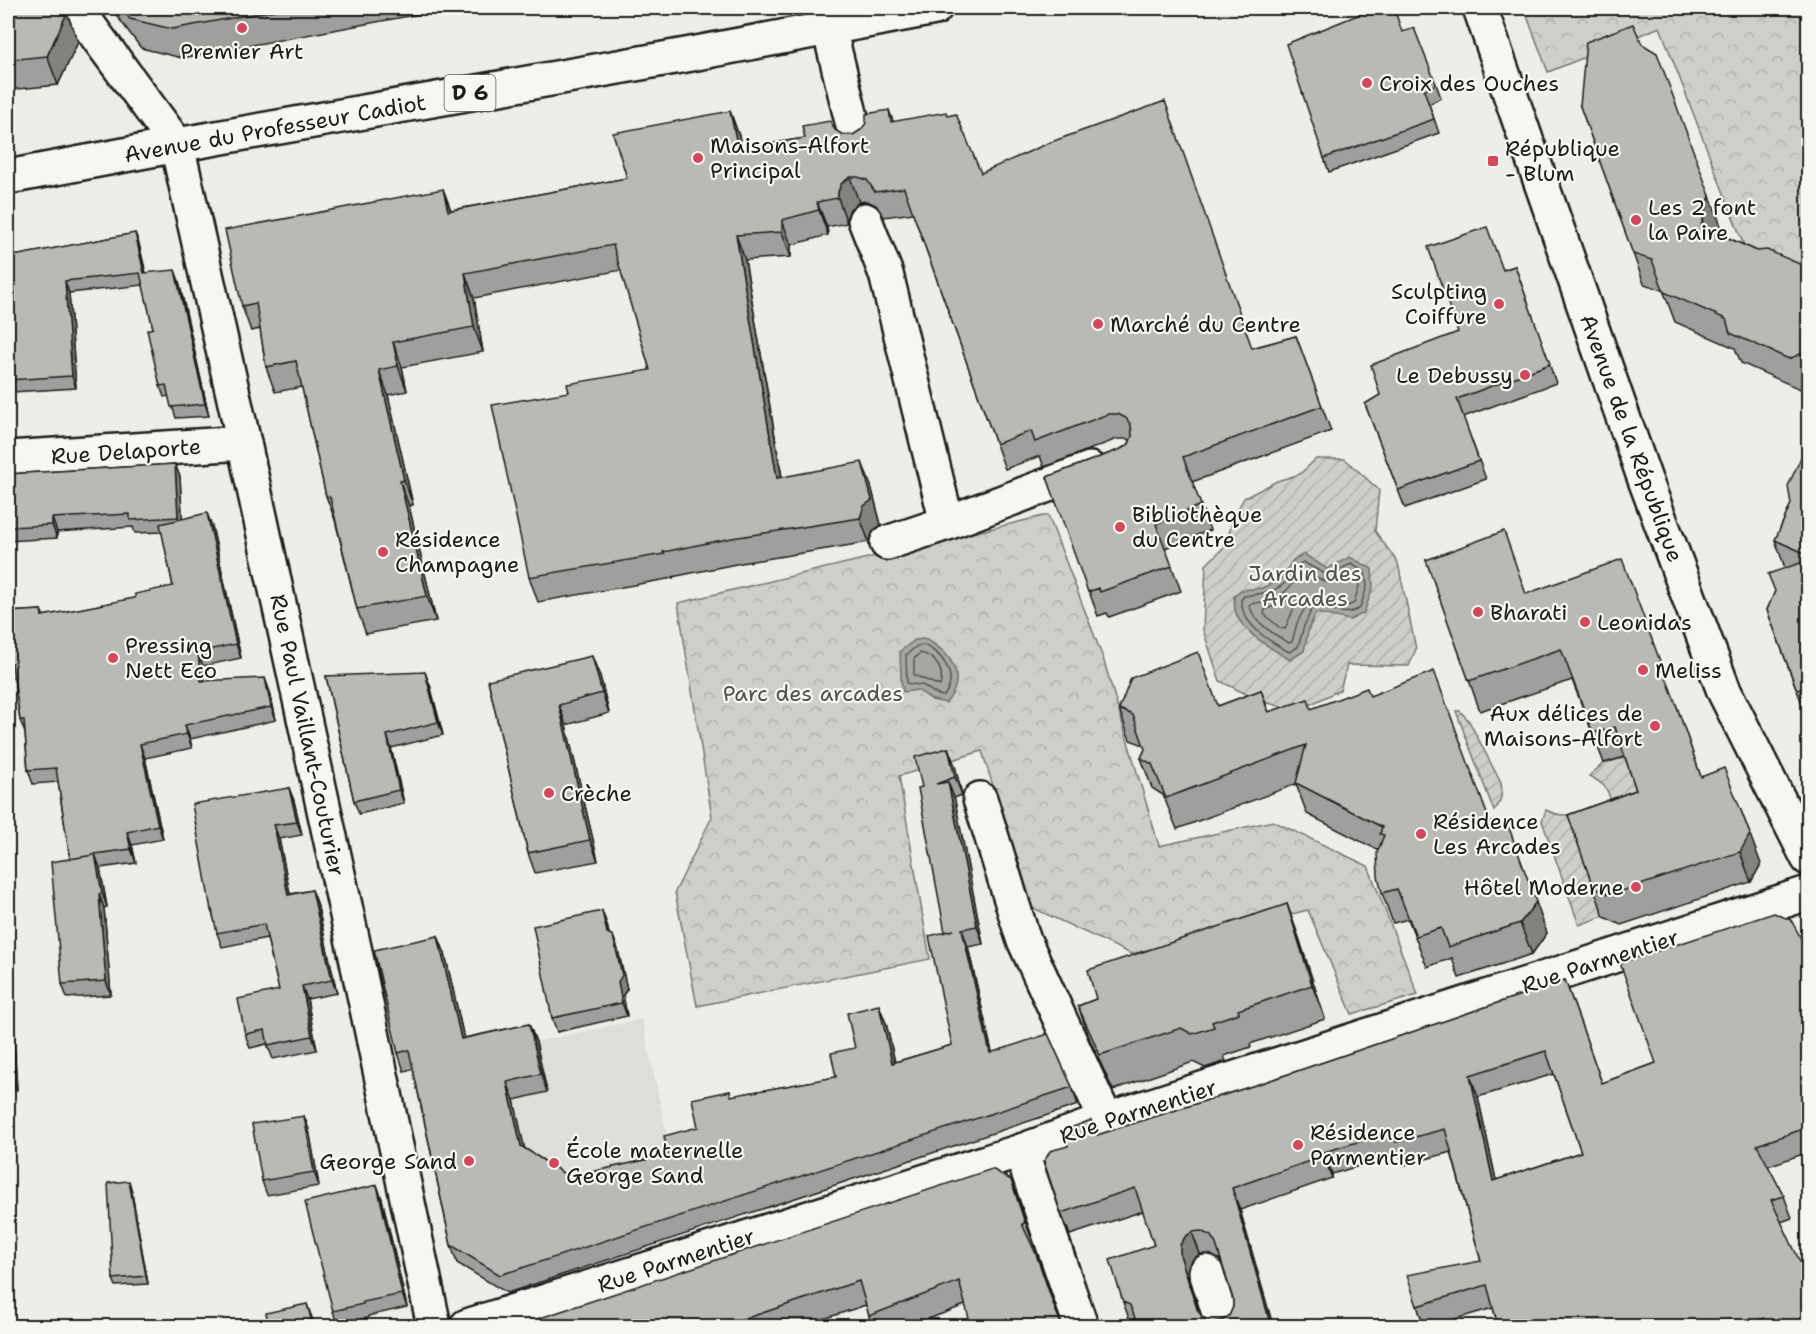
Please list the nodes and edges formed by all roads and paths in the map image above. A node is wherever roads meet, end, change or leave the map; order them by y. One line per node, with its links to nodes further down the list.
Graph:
1 (76, 8): 6 (street)
2 (934, 8): 4 (street, Avenue du Professeur Cadiot / D 6)
3 (1480, 8): 15 (street, Avenue de la République)
4 (829, 28): 5 (street); 6 (street, Avenue du Professeur Cadiot / D 6)
5 (857, 142)
6 (177, 145): 7 (street, Avenue du Professeur Cadiot / D 6); 9 (street, Rue Paul Vaillant-Couturier)
7 (8, 177)
8 (865, 220): 12 (street)
9 (244, 443): 10 (street, Rue Delaporte); 20 (street, Rue Paul Vaillant-Couturier)
10 (8, 458)
11 (1112, 461): 12 (street)
12 (946, 523): 13 (street)
13 (886, 543)
14 (980, 799): 17 (street)
15 (1809, 858)
16 (1809, 893): 17 (street, Rue Parmentier)
17 (1106, 1120): 18 (street, Rue Parmentier)
18 (1021, 1151): 21 (street, Rue Parmentier); 22 (street)
19 (1206, 1272): 23 (street)
20 (434, 1326)
21 (467, 1326)
22 (1081, 1326)
23 (1223, 1326)

